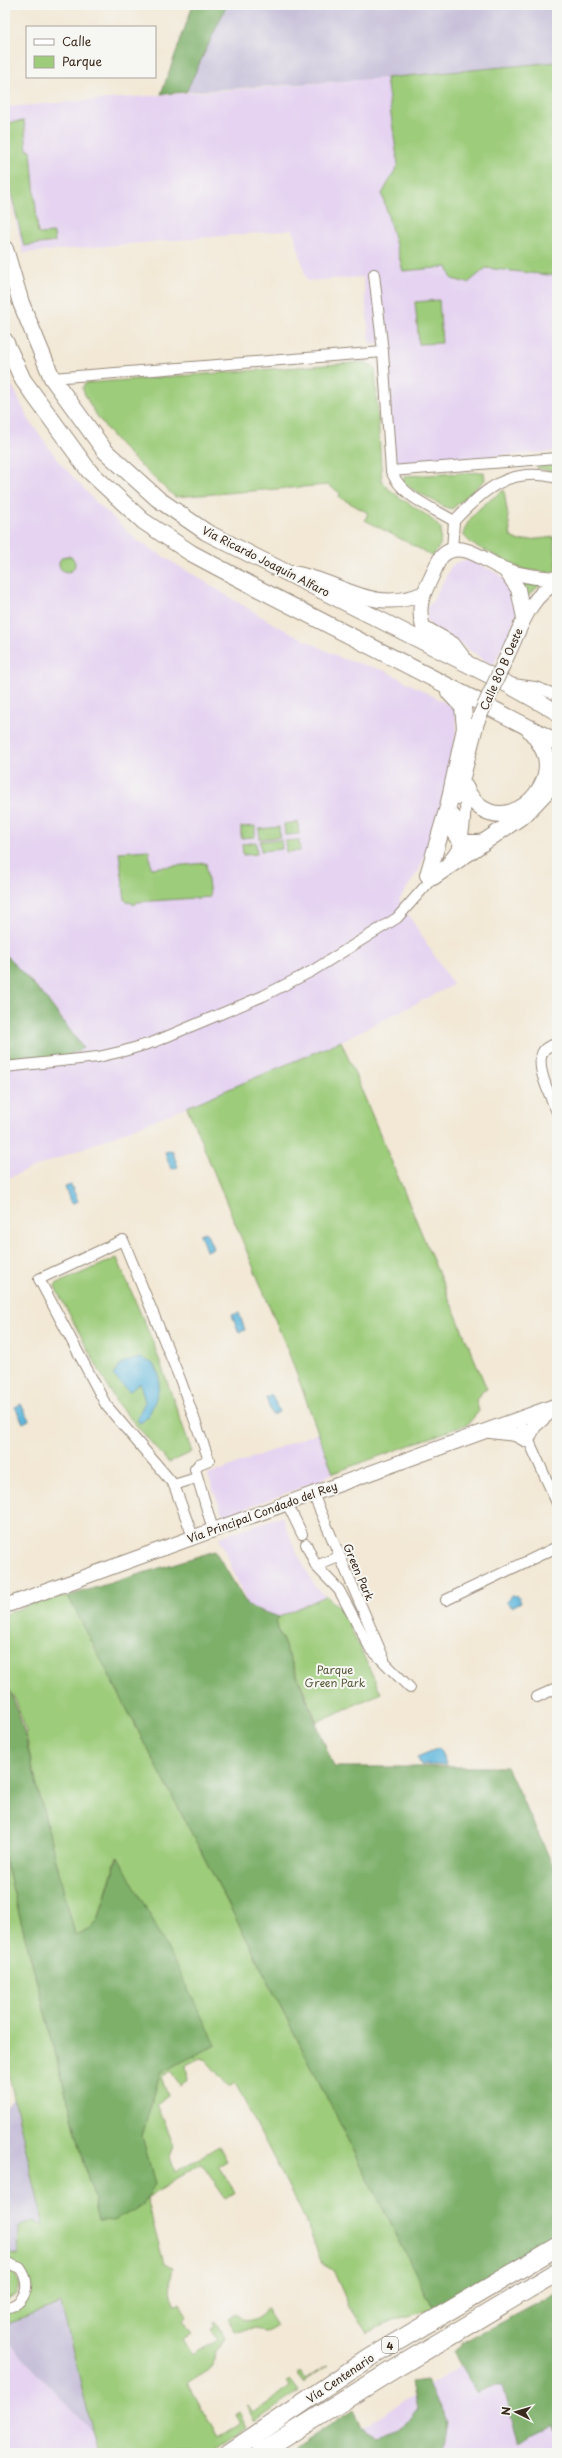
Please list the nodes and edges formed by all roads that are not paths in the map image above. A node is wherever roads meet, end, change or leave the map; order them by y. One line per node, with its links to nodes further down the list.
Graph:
1 (5, 249): 5 (main road, Vía Ricardo Joaquín Alfaro)
2 (374, 274): 4 (street)
3 (5, 341): 20 (main road)
4 (383, 352): 5 (street); 8 (street)
5 (52, 378): 14 (main road, Vía Ricardo Joaquín Alfaro)
6 (557, 458): 7 (street)
7 (530, 459): 8 (street); 9 (street)
8 (391, 471): 11 (street)
9 (530, 475): 10 (street); 11 (street)
10 (557, 478)
11 (454, 521): 12 (street)
12 (452, 551): 13 (street); 17 (street)
13 (505, 570): 15 (street); 18 (street)
14 (288, 573): 17 (street); 19 (main road, Vía Ricardo Joaquín Alfaro)
15 (557, 579)
16 (557, 582): 18 (street, Calle 80 B Oeste)
17 (424, 593): 19 (street)
18 (524, 618): 26 (street, Calle 80 B Oeste, bridge)
19 (468, 665): 21 (main road, Vía Ricardo Joaquín Alfaro)
20 (422, 674): 24 (main road); 32 (main road)
21 (507, 684): 22 (street); 23 (main road, Vía Ricardo Joaquín Alfaro)
22 (557, 695)
23 (557, 712)
24 (528, 727): 25 (main road); 28 (main road)
25 (557, 742)
26 (466, 768): 28 (street); 29 (street)
27 (557, 780): 31 (main road)
28 (465, 787): 30 (street)
29 (453, 817): 30 (main road); 32 (street)
30 (462, 842): 31 (main road); 32 (street)
31 (483, 842): 32 (main road)
32 (431, 876): 34 (street)
33 (557, 1043): 35 (street)
34 (5, 1067)
35 (557, 1112)
36 (556, 1406): 37 (street, Vía Principal Condado del Rey); 39 (street)
37 (519, 1419): 38 (street, Vía Principal Condado del Rey); 39 (street)
38 (488, 1430): 39 (street); 42 (street, Vía Principal Condado del Rey)
39 (527, 1440): 44 (street)
40 (196, 1478): 41 (street); 41 (street); 45 (street)
41 (174, 1485): 47 (street)
42 (313, 1494): 43 (street, Vía Principal Condado del Rey); 50 (street, Green Park)
43 (288, 1503): 45 (street, Vía Principal Condado del Rey); 46 (street)
44 (557, 1503)
45 (213, 1530): 47 (street, Vía Principal Condado del Rey)
46 (302, 1534)
47 (193, 1537): 53 (street, Vía Principal Condado del Rey)
48 (306, 1544): 51 (street, Green Park)
49 (557, 1547): 52 (street)
50 (339, 1557): 51 (street); 54 (street, Green Park)
51 (316, 1566): 54 (street, Green Park)
52 (446, 1600)
53 (5, 1606)
54 (384, 1659): 55 (street, Green Park)
55 (410, 1688)
56 (557, 1688): 57 (street)
57 (537, 1697)
58 (557, 2247): 64 (highway, Vía Centenario / 4)
59 (5, 2262): 62 (street)
60 (557, 2272): 63 (highway, Vía Centenario / 4)
61 (557, 2285): 63 (highway)
62 (5, 2308)
63 (497, 2308): 65 (highway, Vía Centenario / 4)
64 (229, 2453)
65 (260, 2453)

